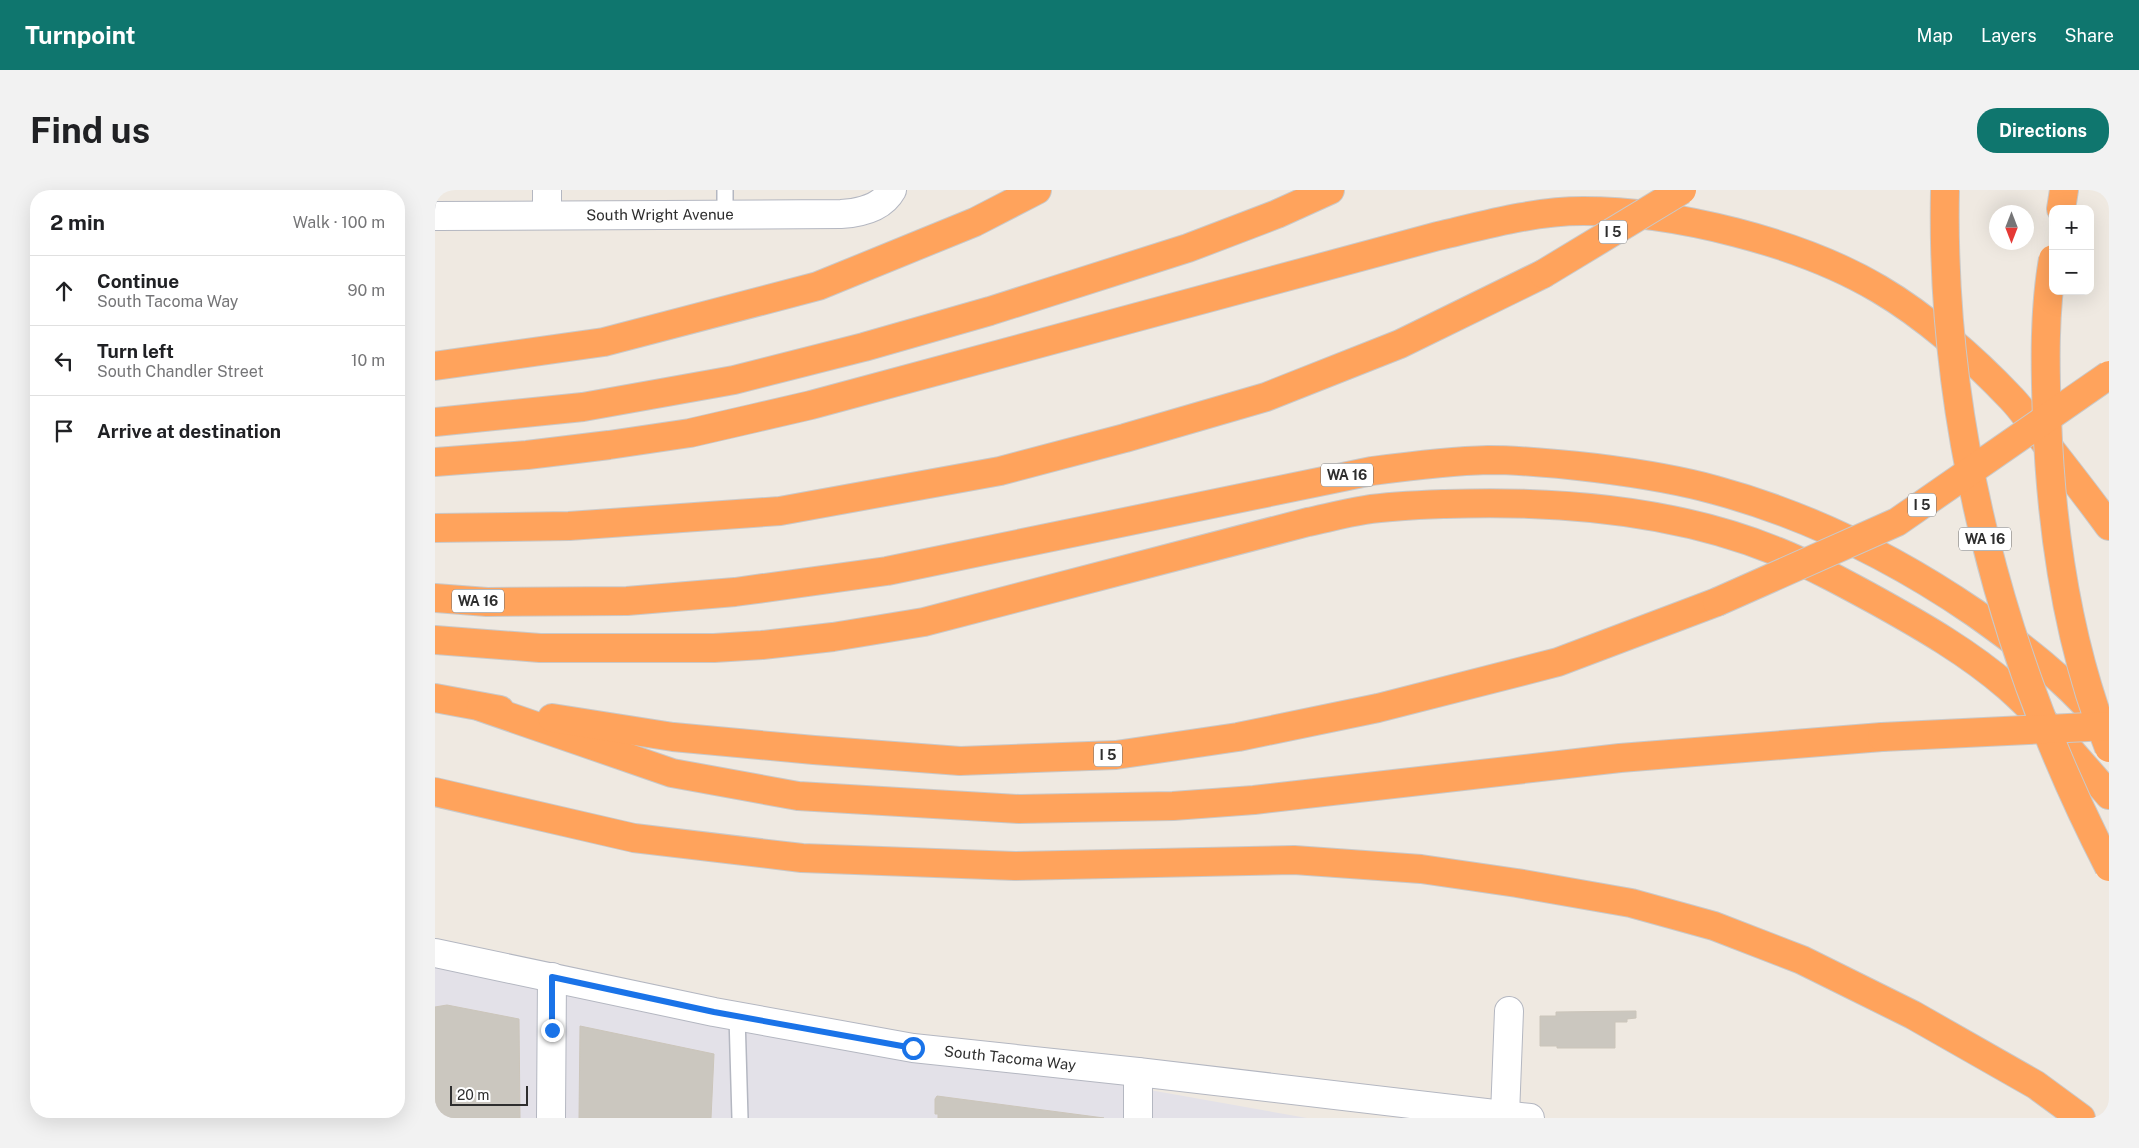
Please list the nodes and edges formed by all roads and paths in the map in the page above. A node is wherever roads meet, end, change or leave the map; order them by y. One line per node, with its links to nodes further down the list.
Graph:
1 (1037, 190): 12 (highway)
2 (1331, 190): 14 (highway)
3 (1682, 190): 17 (highway, I 5, bridge)
4 (1945, 190): 27 (highway, WA 16, bridge)
5 (2064, 190): 9 (highway)
6 (887, 195): 8 (main road, South Wright Avenue)
7 (547, 203): 8 (main road, South Wright Avenue); 10 (main road, South Wright Avenue)
8 (725, 203)
9 (2062, 205)
10 (435, 216)
11 (2050, 295): 24 (highway, bridge)
12 (435, 366)
13 (2109, 375): 21 (highway, I 5, bridge)
14 (435, 422)
15 (435, 462): 16 (highway)
16 (2109, 526)
17 (435, 528)
18 (435, 598): 23 (highway, WA 16)
19 (435, 640): 26 (highway)
20 (435, 698): 21 (highway, I 5)
21 (481, 707): 22 (highway, bridge)
22 (2109, 726)
23 (2109, 730)
24 (2109, 748)
25 (435, 792): 37 (highway)
26 (2109, 795)
27 (2109, 867)
28 (435, 953): 29 (main road, South Tacoma Way)
29 (552, 977): 31 (main road, South Tacoma Way); 34 (main road)
30 (1509, 1012): 33 (main road)
31 (737, 1016): 32 (main road, South Tacoma Way); 35 (lane)
32 (1138, 1072): 33 (main road, South Tacoma Way); 36 (main road)
33 (1514, 1117)
34 (551, 1118)
35 (740, 1118)
36 (1138, 1118)
37 (2081, 1118)

